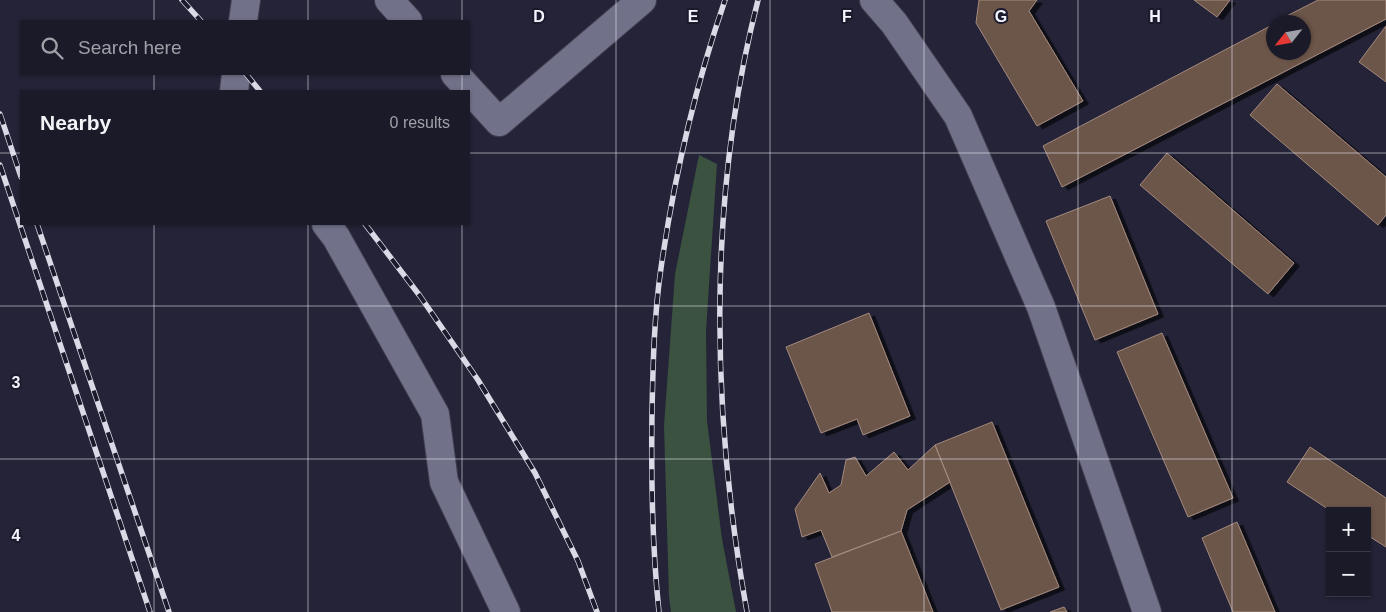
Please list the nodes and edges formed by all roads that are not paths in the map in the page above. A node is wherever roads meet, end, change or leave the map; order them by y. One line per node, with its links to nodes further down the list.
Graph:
1 (246, 0): 5 (street)
2 (388, 0): 6 (street)
3 (642, 0): 8 (street)
4 (874, 0): 12 (street)
5 (243, 20)
6 (407, 20)
7 (236, 75): 9 (street)
8 (457, 75)
9 (234, 90)
10 (327, 225): 11 (street)
11 (506, 612)
12 (1146, 612)

